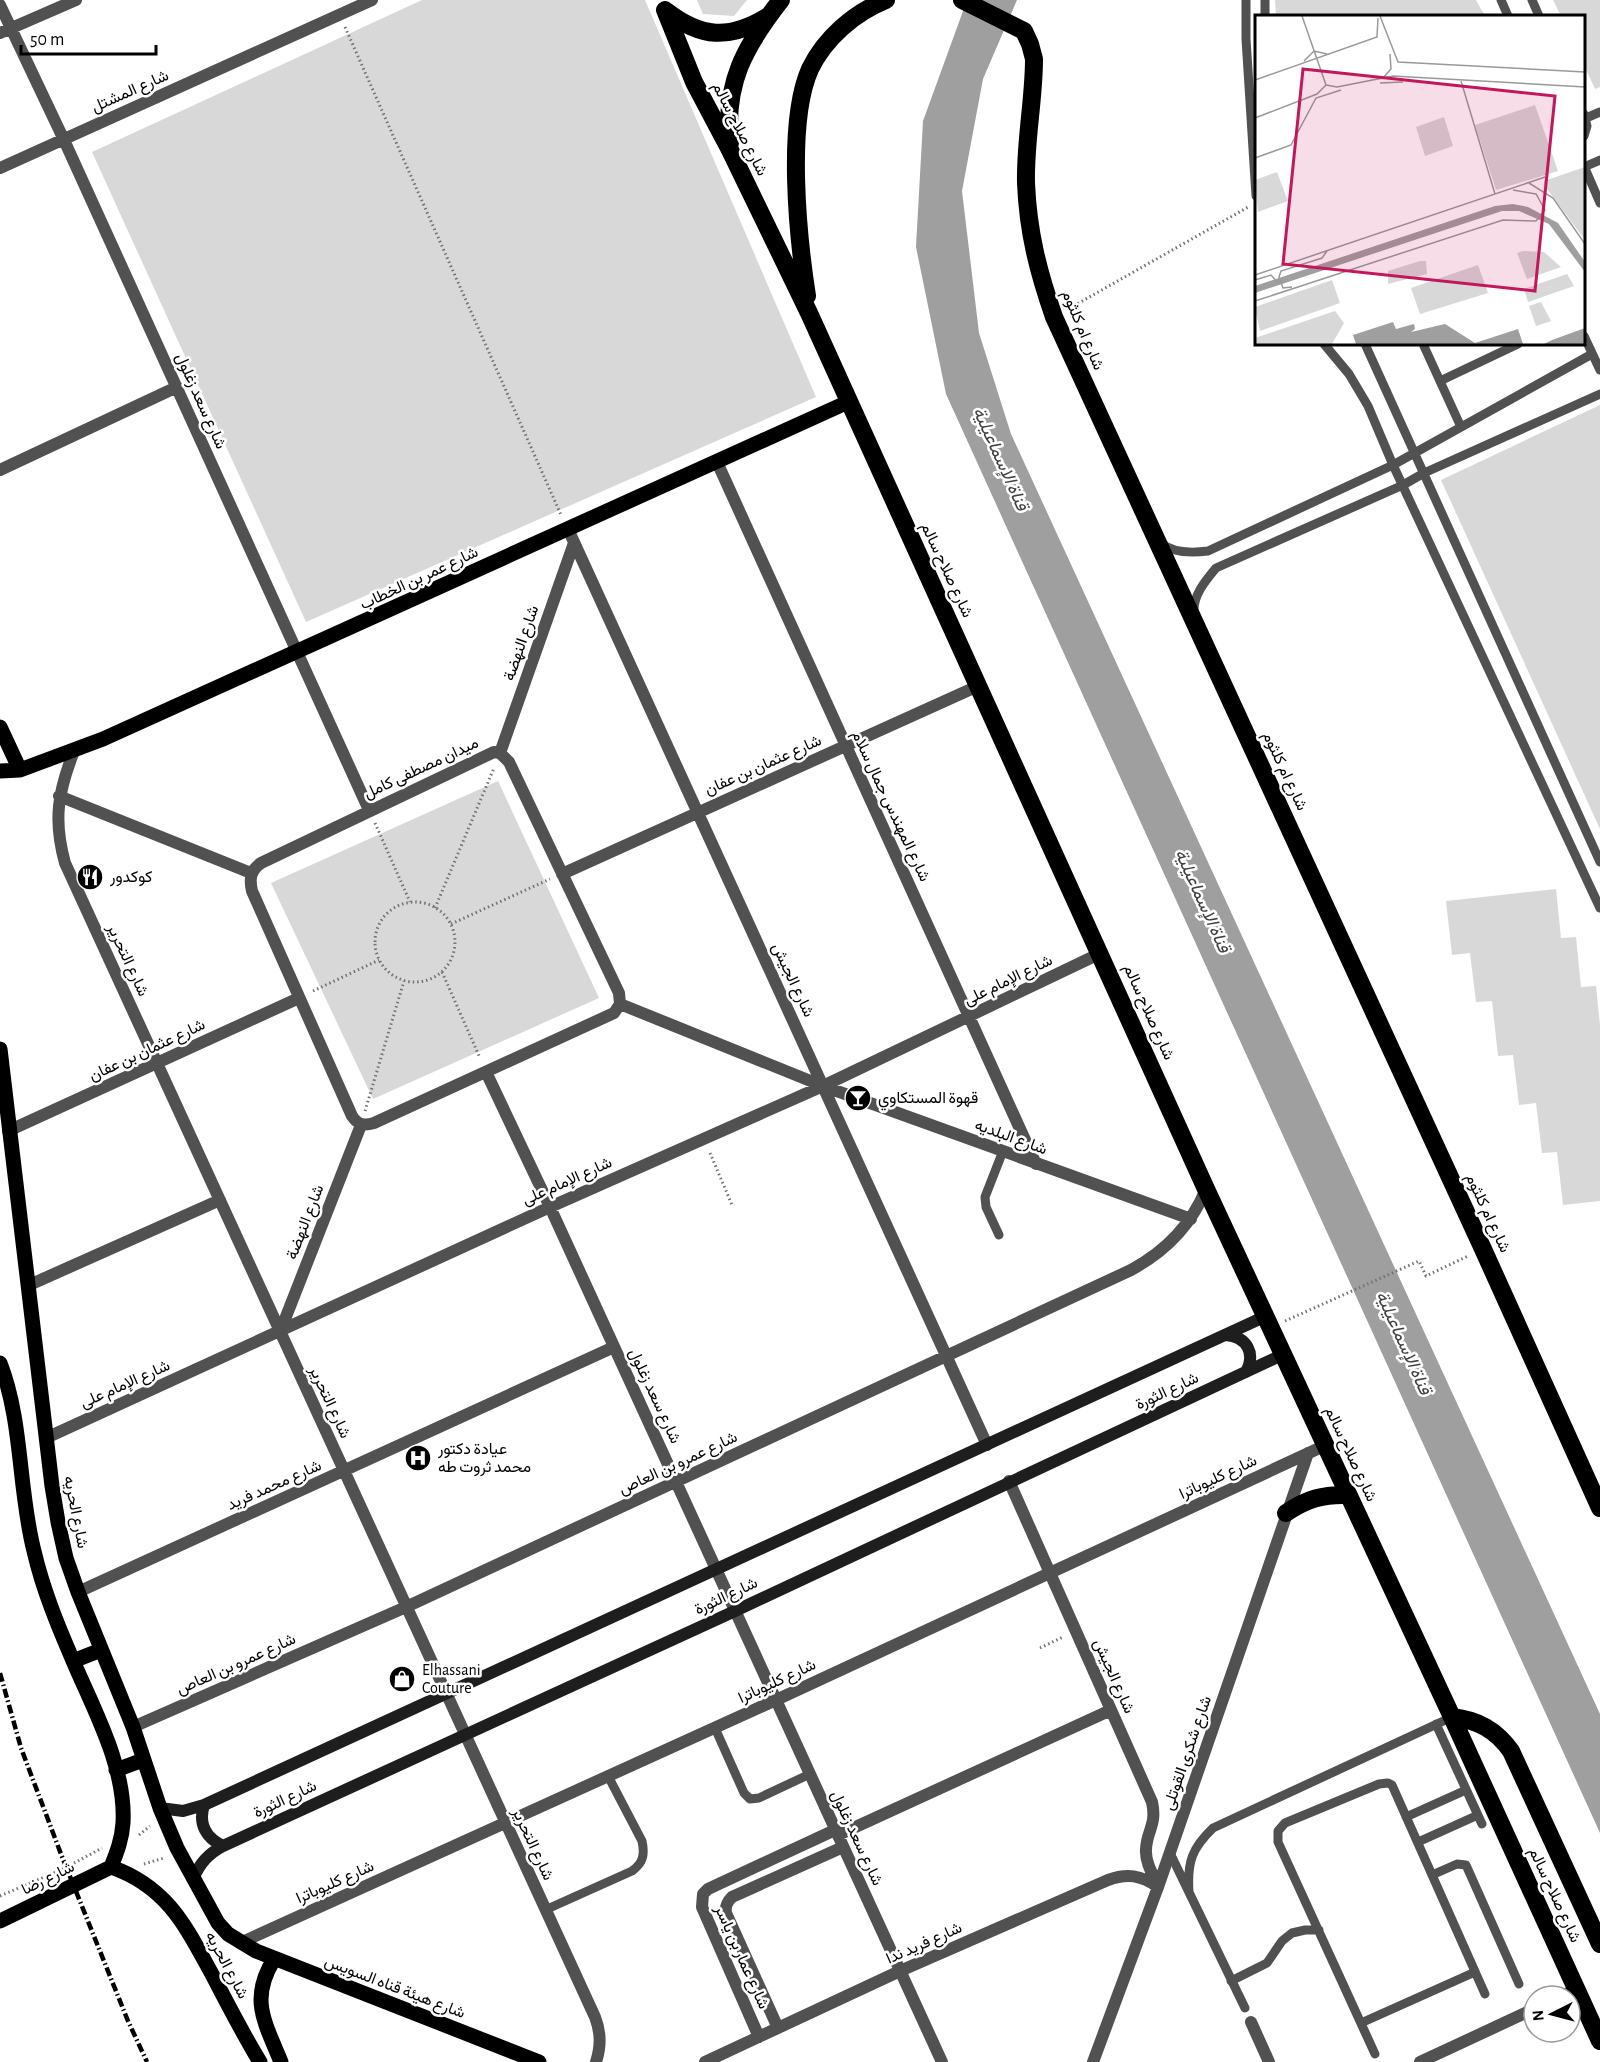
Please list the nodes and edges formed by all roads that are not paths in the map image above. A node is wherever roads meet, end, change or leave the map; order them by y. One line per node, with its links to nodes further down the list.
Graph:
1 (76, 0): 14 (street)
2 (372, 0): 18 (street, شارع المشتل)
3 (781, 0): 13 (highway)
4 (886, 0): 26 (highway)
5 (962, 0): 46 (highway, شارع ام كلثوم)
6 (1246, 0): 22 (lane)
7 (1501, 0): 11 (lane)
8 (1532, 0): 12 (lane)
9 (0, 5): 14 (street, شارع سعد زغلول)
10 (663, 5): 13 (highway); 19 (highway, شارع صلاح سالم)
11 (1508, 15)
12 (1539, 15)
13 (769, 16): 19 (highway)
14 (5, 31): 18 (street, شارع سعد زغلول)
15 (1600, 112): 16 (lane)
16 (1585, 116): 17 (lane)
17 (1585, 133)
18 (64, 140): 23 (street, شارع المشتل); 35 (street, شارع سعد زغلول)
19 (730, 150): 26 (highway, شارع صلاح سالم)
20 (1600, 160): 21 (lane)
21 (1585, 166)
22 (1255, 167)
23 (0, 168)
24 (1585, 168): 25 (lane)
25 (1600, 202)
26 (809, 313): 37 (highway, شارع صلاح سالم)
27 (1585, 338): 32 (lane)
28 (1325, 345): 41 (lane)
29 (1365, 345): 39 (lane)
30 (1423, 345): 34 (lane)
31 (1516, 345): 34 (lane)
32 (1592, 354): 33 (lane); 38 (lane)
33 (1600, 370)
34 (1440, 381): 38 (lane)
35 (177, 387): 42 (street); 48 (street, شارع سعد زغلول)
36 (1600, 394): 43 (lane)
37 (848, 402): 40 (main road, شارع عمر بن الخطاب); 49 (highway, شارع صلاح سالم)
38 (1461, 428): 39 (lane)
39 (1416, 453): 41 (lane); 43 (lane)
40 (717, 462): 45 (main road, شارع عمر بن الخطاب); 51 (street, شارع المهندس جمال سلام)
41 (1393, 465): 44 (lane); 46 (lane)
42 (0, 470)
43 (1424, 473): 44 (lane); 59 (lane)
44 (1403, 485): 47 (lane); 62 (lane)
45 (571, 536): 48 (main road, شارع عمر بن الخطاب); 53 (street, شارع النهضة); 58 (street, شارع الجيش)
46 (1157, 539): 47 (highway, شارع ام كلثوم)
47 (1194, 620): 99 (highway, شارع ام كلثوم)
48 (297, 653): 52 (main road, شارع عمر بن الخطاب); 57 (street, شارع سعد زغلول)
49 (978, 686): 51 (street, شارع عثمان بن عفان); 63 (highway, شارع صلاح سالم)
50 (0, 727): 54 (main road)
51 (846, 746): 58 (street, شارع عثمان بن عفان); 66 (street, شارع المهندس جمال سلام)
52 (74, 751): 54 (main road, شارع عمر بن الخطاب); 56 (street, شارع التحرير)
53 (500, 753): 57 (street, ميدان مصطفى كامل); 61 (street, ميدان مصطفى كامل)
54 (20, 770): 55 (main road, شارع عمر بن الخطاب)
55 (0, 771)
56 (59, 796): 60 (street); 68 (street, شارع التحرير)
57 (369, 810): 60 (street, ميدان مصطفى كامل)
58 (698, 813): 61 (street, شارع عثمان بن عفان); 70 (street, شارع الجيش)
59 (1600, 862)
60 (251, 873): 64 (street)
61 (562, 874): 65 (street, ميدان مصطفى كامل)
62 (1600, 908)
63 (1101, 953): 66 (street, شارع الإمام على); 75 (highway, شارع صلاح سالم)
64 (299, 998): 68 (street, شارع عثمان بن عفان); 71 (street)
65 (620, 1004): 69 (street); 70 (street, شارع البلديه)
66 (970, 1017): 70 (street, شارع الإمام على); 74 (street, شارع المهندس جمال سلام)
67 (0, 1050): 72 (main road, شارع الحريه)
68 (157, 1063): 72 (street, شارع عثمان بن عفان); 76 (street, شارع التحرير)
69 (486, 1072): 71 (street); 77 (street, شارع سعد زغلول)
70 (823, 1086): 73 (street, شارع البلديه); 77 (street, شارع الإمام على); 86 (street, شارع الجيش)
71 (361, 1125): 82 (street, شارع النهضة)
72 (8, 1131): 80 (main road, شارع الحريه)
73 (1003, 1151): 74 (street, شارع البلديه); 79 (lane)
74 (1036, 1164): 78 (street, شارع البلديه)
75 (1206, 1189): 78 (street, شارع عمرو بن العاص); 81 (highway, شارع صلاح سالم)
76 (220, 1200): 80 (street); 82 (street, شارع التحرير)
77 (550, 1207): 82 (street, شارع الإمام على); 84 (street, شارع سعد زغلول)
78 (1191, 1219): 86 (street, شارع عمرو بن العاص)
79 (999, 1235)
80 (27, 1286): 91 (main road, شارع الحريه)
81 (1269, 1322): 83 (street, شارع الثورة); 85 (highway, شارع صلاح سالم)
82 (280, 1332): 91 (street, شارع الإمام على); 95 (street, شارع التحرير)
83 (1226, 1335): 88 (street); 92 (street, شارع الثورة)
84 (614, 1347): 95 (street, شارع محمد فريد); 96 (street, شارع سعد زغلول)
85 (1284, 1354): 88 (street, شارع الثورة); 93 (highway, شارع صلاح سالم)
86 (946, 1356): 92 (street, شارع الجيش); 96 (street, شارع عمرو بن العاص)
87 (0, 1363): 90 (main road)
88 (1246, 1372): 97 (street, شارع الثورة)
89 (0, 1402): 90 (main road)
90 (14, 1423): 107 (main road)
91 (46, 1438): 103 (main road, شارع الحريه)
92 (987, 1445): 101 (street, شارع الثورة)
93 (1326, 1445): 94 (street, شارع كليوباترا); 98 (highway, شارع صلاح سالم)
94 (1308, 1453): 100 (street, شارع شكرى القوتلى); 102 (street, شارع كليوباترا)
95 (344, 1471): 103 (street, شارع محمد فريد); 104 (street, شارع التحرير)
96 (676, 1482): 101 (street, شارع سعد زغلول); 104 (street, شارع عمرو بن العاص)
97 (1010, 1482): 102 (street, شارع الجيش); 105 (street, شارع الثورة)
98 (1348, 1495): 100 (highway); 111 (highway, شارع صلاح سالم)
99 (1600, 1508)
100 (1286, 1513): 127 (street, شارع شكرى القوتلى)
101 (716, 1570): 105 (street, شارع سعد زغلول); 108 (street, شارع الثورة)
102 (1050, 1573): 109 (street, شارع كليوباترا); 110 (street, شارع الجيش)
103 (78, 1592): 106 (main road, شارع الحريه)
104 (406, 1607): 108 (street, شارع التحرير); 112 (street, شارع عمرو بن العاص)
105 (735, 1611): 109 (street, شارع سعد زغلول); 114 (street, شارع الثورة)
106 (101, 1650): 107 (main road); 112 (main road, شارع الحريه)
107 (73, 1661): 116 (main road)
108 (446, 1694): 114 (street, شارع التحرير); 120 (street, شارع الثورة)
109 (776, 1700): 113 (street, شارع كليوباترا); 117 (street, شارع سعد زغلول)
110 (1111, 1710): 124 (street, شارع عمار بن ياسر); 131 (street, شارع الجيش)
111 (1444, 1721): 119 (lane); 132 (lane); 137 (highway); 143 (highway, شارع صلاح سالم)
112 (133, 1727): 115 (main road, شارع الحريه)
113 (715, 1728): 117 (lane); 118 (street, شارع كليوباترا)
114 (464, 1734): 123 (street, شارع التحرير); 126 (street, شارع الثورة)
115 (143, 1760): 116 (main road); 121 (main road, شارع الحريه)
116 (116, 1770): 128 (main road)
117 (810, 1774): 124 (street, شارع سعد زغلول)
118 (608, 1776): 123 (street, شارع كليوباترا); 133 (lane)
119 (1466, 1790): 122 (lane); 125 (lane)
120 (204, 1805): 121 (street, شارع الثورة); 126 (street)
121 (163, 1814): 130 (main road, شارع الحريه)
122 (1406, 1817): 125 (lane); 135 (lane)
123 (505, 1823): 133 (street, شارع التحرير); 136 (street, شارع كليوباترا)
124 (839, 1837): 139 (street, شارع سعد زغلول); 150 (street, شارع عمار بن ياسر); 151 (street, شارع عمار بن ياسر)
125 (1418, 1842): 129 (lane)
126 (223, 1846): 130 (street, شارع الثورة)
127 (1170, 1853): 131 (street, شارع شكرى القوتلى); 132 (lane)
128 (111, 1867): 134 (main road, شارع رضا); 154 (main road, شارع الحريه)
129 (1432, 1875): 140 (lane); 142 (lane)
130 (193, 1879): 136 (main road, شارع الحريه)
131 (1158, 1887): 139 (street, شارع فريد ندا); 160 (street, شارع شكرى القوتلى)
132 (1189, 1892): 141 (lane)
133 (545, 1910): 157 (street, شارع التحرير)
134 (0, 1921)
135 (1319, 1930): 141 (lane); 149 (lane)
136 (240, 1943): 138 (main road, شارع هيئة قناه السويس)
137 (1600, 1944)
138 (274, 1959): 155 (main road); 156 (main road, شارع هيئة قناه السويس)
139 (900, 1971): 150 (street, شارع فريد ندا); 159 (street, شارع سعد زغلول)
140 (1475, 1972): 144 (lane); 149 (lane)
141 (1231, 1981): 145 (lane)
142 (1519, 1984)
143 (1566, 1984)
144 (1485, 1994)
145 (1245, 2008)
146 (1582, 2012): 152 (highway, شارع صلاح سالم)
147 (1522, 2015): 162 (street)
148 (1251, 2022): 161 (street)
149 (1361, 2023): 153 (lane)
150 (778, 2028): 151 (street, شارع فريد ندا)
151 (759, 2037): 158 (street, شارع فريد ندا)
152 (1600, 2041)
153 (1376, 2054)
154 (260, 2062)
155 (281, 2062)
156 (539, 2062)
157 (596, 2062)
158 (705, 2062)
159 (942, 2062)
160 (1093, 2062)
161 (1269, 2062)
162 (1420, 2062)

